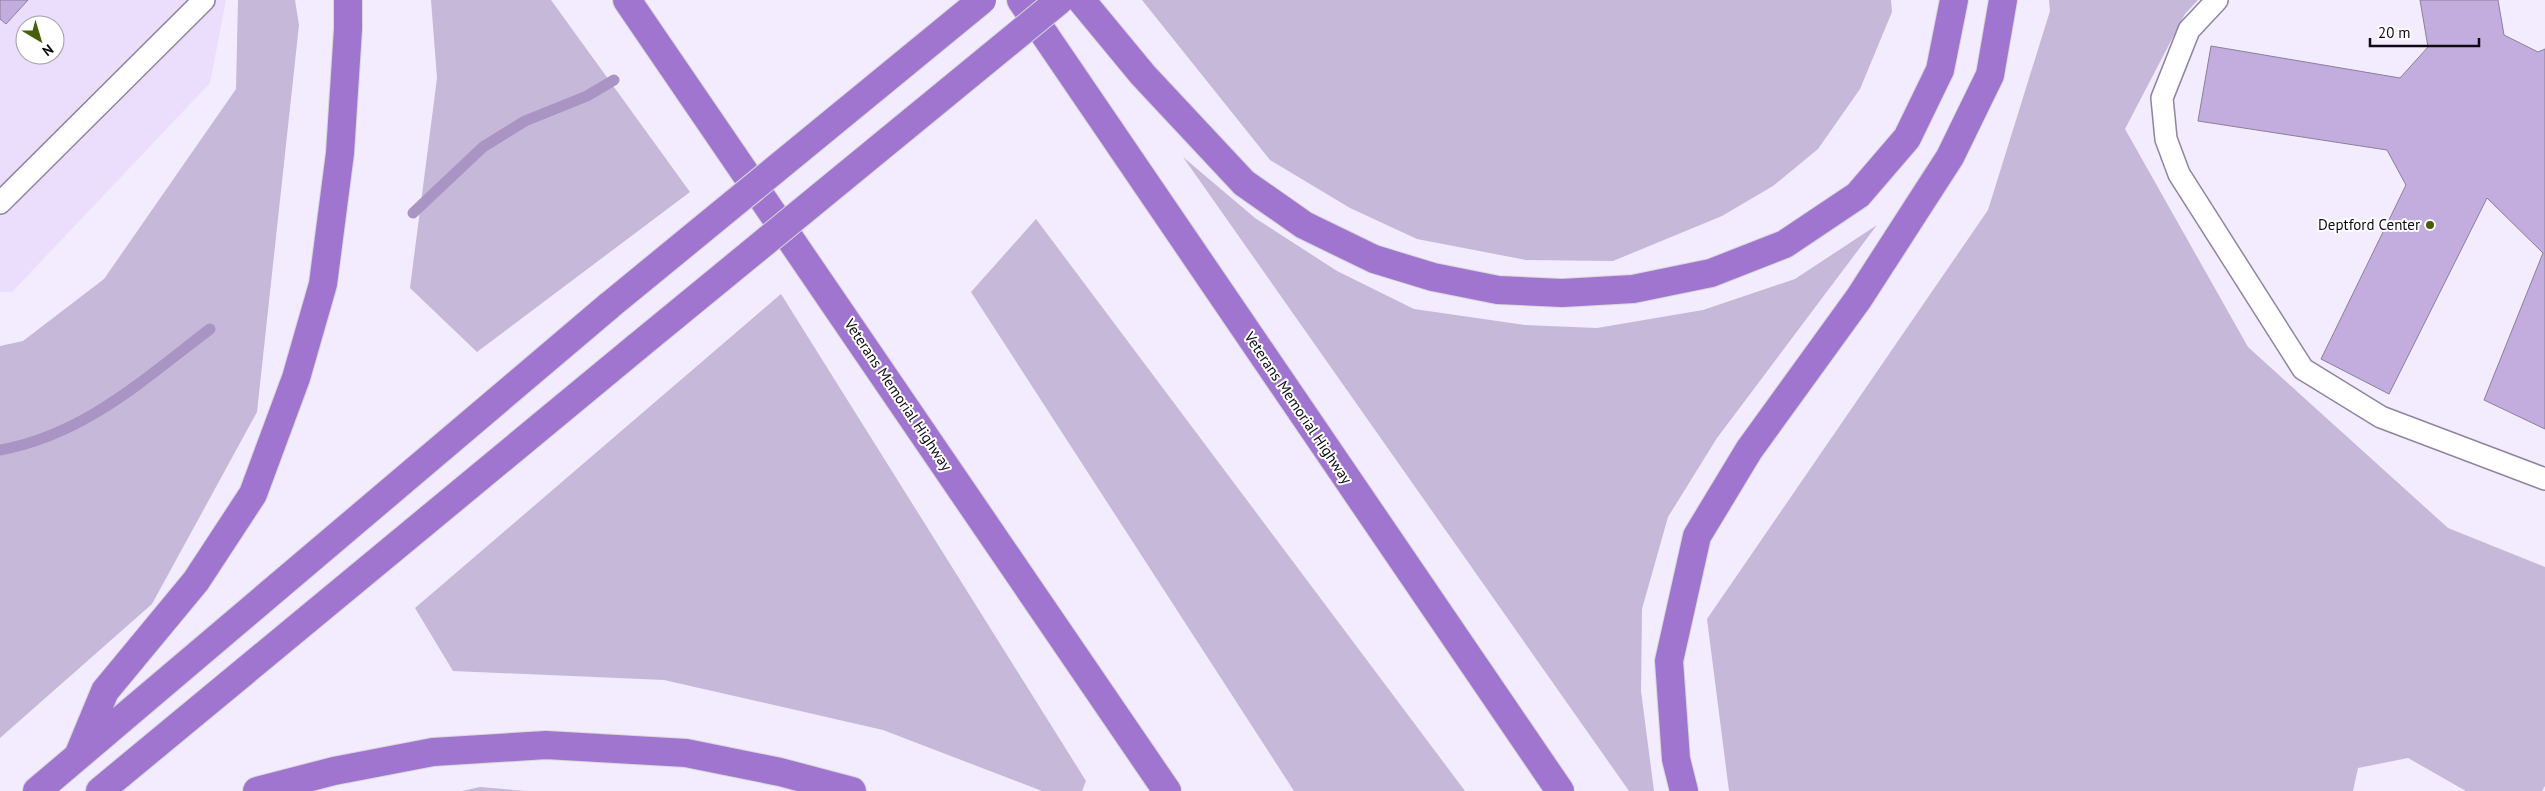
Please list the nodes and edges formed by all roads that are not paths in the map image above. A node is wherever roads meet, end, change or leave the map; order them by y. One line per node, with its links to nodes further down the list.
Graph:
1 (204, 0): 11 (lane)
2 (348, 0): 13 (highway)
3 (627, 0): 18 (highway, Veterans Memorial Highway)
4 (982, 0): 13 (highway, bridge)
5 (1021, 0): 19 (highway, Veterans Memorial Highway)
6 (1060, 0): 15 (highway, bridge)
7 (1081, 0): 8 (highway)
8 (1954, 0)
9 (2003, 0): 20 (highway)
10 (2217, 0): 12 (lane)
11 (0, 203)
12 (2545, 479)
13 (78, 756): 14 (highway)
14 (37, 791)
15 (100, 791)
16 (257, 791): 17 (highway)
17 (852, 791)
18 (1168, 791)
19 (1560, 791)
20 (1684, 791)

